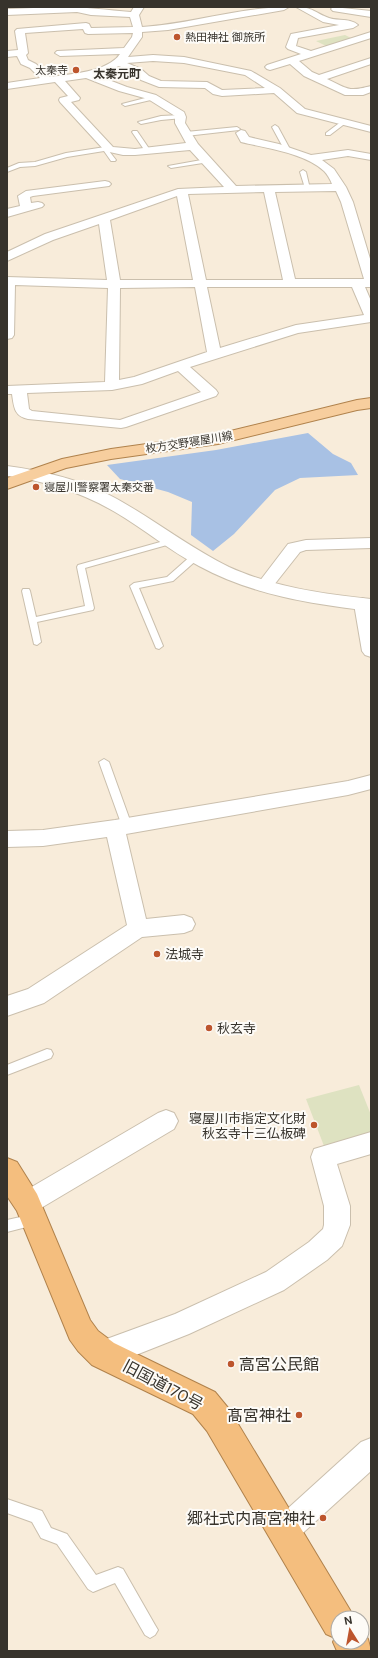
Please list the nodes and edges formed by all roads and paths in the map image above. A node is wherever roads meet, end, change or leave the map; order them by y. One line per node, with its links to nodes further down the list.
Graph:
1 (221, 7): 8 (street)
2 (284, 7): 8 (street)
3 (301, 7): 10 (street)
4 (332, 7): 9 (street)
5 (82, 8): 6 (street); 7 (street)
6 (136, 11): 11 (street)
7 (7, 12)
8 (239, 13): 11 (street)
9 (371, 14)
10 (353, 25): 12 (street); 20 (street)
11 (138, 30): 16 (street); 17 (street)
12 (371, 31)
13 (371, 35): 14 (street)
14 (345, 44): 15 (street); 20 (street)
15 (364, 51)
16 (128, 52): 19 (street); 23 (street)
17 (20, 53): 18 (street); 27 (street)
18 (7, 54)
19 (60, 54)
20 (311, 54): 21 (street)
21 (292, 60): 24 (street); 26 (street)
22 (371, 61): 26 (street)
23 (120, 62): 25 (street); 29 (street); 29 (street)
24 (270, 67)
25 (87, 75): 27 (street); 31 (street)
26 (318, 79): 30 (street)
27 (53, 80): 28 (street); 43 (street)
28 (7, 86)
29 (276, 90): 35 (street)
30 (369, 91)
31 (153, 98): 32 (lane); 33 (street)
32 (125, 104)
33 (181, 117): 34 (lane); 40 (street)
34 (141, 122)
35 (344, 122): 37 (street); 41 (lane)
36 (275, 127): 45 (lane)
37 (371, 129)
38 (239, 131): 40 (lane); 45 (street)
39 (135, 132): 44 (lane)
40 (186, 134): 42 (street)
41 (328, 134)
42 (193, 146): 44 (street); 49 (street)
43 (108, 149): 44 (street); 48 (lane); 51 (lane)
44 (147, 150)
45 (288, 151): 47 (street)
46 (370, 155): 47 (street)
47 (311, 158): 55 (street)
48 (113, 160)
49 (207, 161): 50 (lane); 57 (street)
50 (171, 166)
51 (7, 170)
52 (303, 172): 54 (lane)
53 (105, 184): 60 (street)
54 (308, 188): 55 (street); 56 (street)
55 (340, 188): 63 (street)
56 (269, 189): 57 (street); 70 (street)
57 (233, 190): 58 (street)
58 (182, 191): 62 (street); 69 (street)
59 (40, 205): 60 (street)
60 (26, 208): 61 (street)
61 (7, 213)
62 (104, 218): 65 (street); 68 (street)
63 (356, 236): 64 (street); 67 (street)
64 (371, 236)
65 (7, 258)
66 (8, 281): 68 (street); 73 (street)
67 (371, 283): 71 (street)
68 (114, 284): 69 (street); 76 (street)
69 (199, 284): 70 (street); 74 (street)
70 (290, 284): 71 (street)
71 (357, 284): 72 (street)
72 (371, 316): 74 (street)
73 (7, 335)
74 (214, 354): 75 (street)
75 (180, 366): 76 (street); 77 (street)
76 (112, 386): 77 (street)
77 (13, 390)
78 (371, 403): 80 (main road, 枚方交野寝屋川線)
79 (7, 471): 80 (street)
80 (32, 474): 81 (main road, 枚方交野寝屋川線); 82 (street)
81 (7, 484)
82 (171, 541): 84 (street); 88 (lane)
83 (371, 543): 85 (street)
84 (196, 556): 85 (street); 90 (lane)
85 (264, 586): 87 (street)
86 (26, 590): 88 (lane)
87 (366, 604): 91 (street)
88 (33, 620): 89 (lane)
89 (37, 642)
90 (159, 646)
91 (371, 651)
92 (104, 762): 94 (lane)
93 (371, 782): 94 (street)
94 (121, 827): 95 (street); 97 (street)
95 (7, 839)
96 (184, 924): 97 (street)
97 (138, 929): 98 (street)
98 (7, 1006)
99 (47, 1054): 100 (lane)
100 (7, 1070)
101 (166, 1121): 104 (street)
102 (371, 1143): 105 (street)
103 (7, 1171): 104 (highway, 旧国道170号)
104 (22, 1216): 105 (highway, 旧国道170号)
105 (103, 1354): 108 (highway, 旧国道170号)
106 (371, 1452): 108 (street)
107 (7, 1506): 110 (lane)
108 (284, 1531): 109 (highway, 旧国道170号)
109 (331, 1610)
110 (150, 1630)

